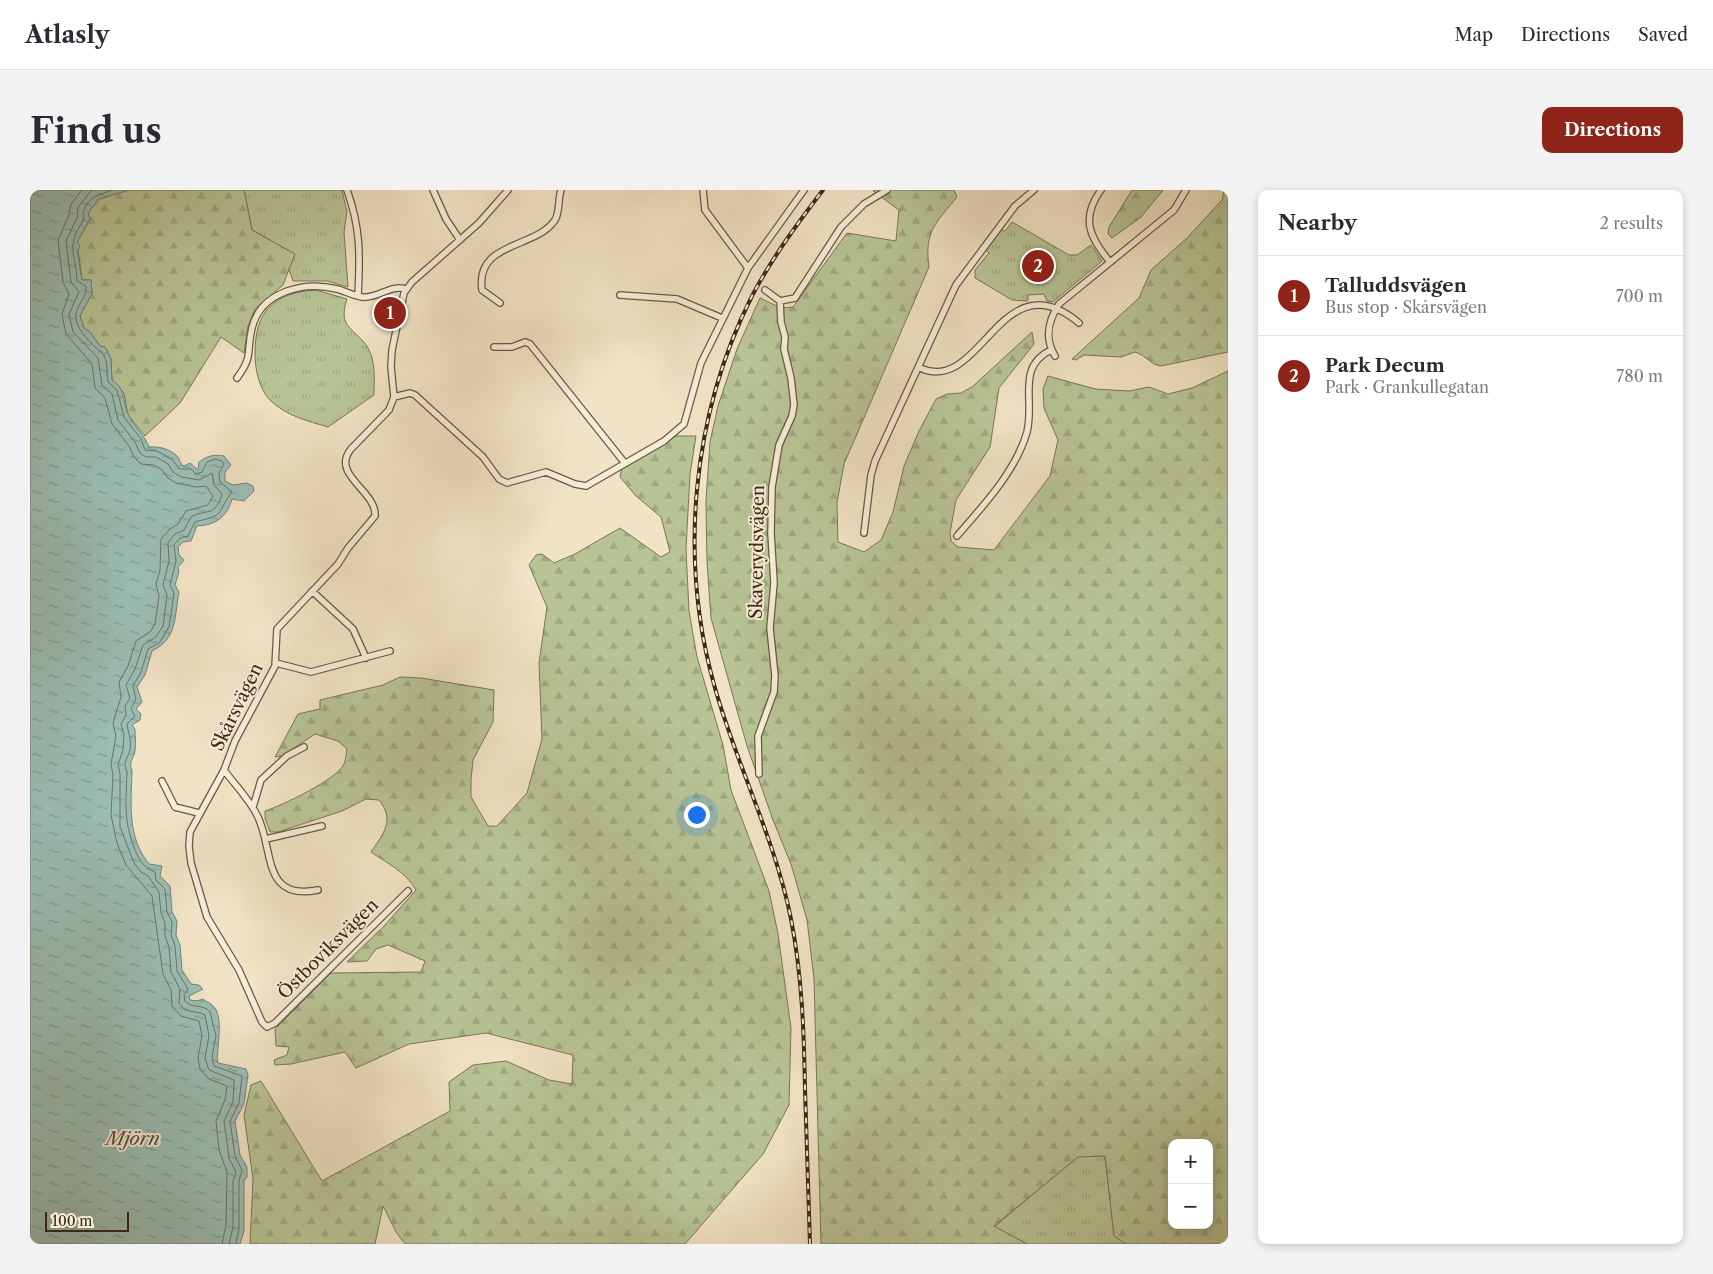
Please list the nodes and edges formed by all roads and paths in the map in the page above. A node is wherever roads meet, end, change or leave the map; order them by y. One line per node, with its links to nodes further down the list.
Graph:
1 (347, 190): 17 (street)
2 (433, 190): 11 (street)
3 (508, 190): 11 (street)
4 (562, 190): 19 (street)
5 (703, 190): 13 (street)
6 (804, 190): 13 (street)
7 (887, 190): 18 (street)
8 (1034, 190): 26 (street)
9 (1101, 190): 12 (street)
10 (1186, 190): 12 (street)
11 (460, 240): 14 (street)
12 (1110, 262): 20 (street)
13 (748, 268): 21 (street)
14 (406, 289): 17 (street); 28 (street)
15 (766, 290): 18 (street)
16 (620, 295): 21 (street)
17 (358, 296): 27 (street)
18 (780, 302): 38 (street, Skaverydsvägen)
19 (500, 303)
20 (1056, 309): 22 (street); 24 (street); 26 (street)
21 (722, 318): 29 (street)
22 (1079, 323)
23 (494, 346): 29 (street)
24 (1051, 350): 25 (street); 31 (street)
25 (1055, 356)
26 (920, 368): 30 (street)
27 (237, 378)
28 (394, 397): 29 (street); 32 (street, Skårsvägen)
29 (624, 462)
30 (864, 533)
31 (957, 536)
32 (312, 591): 34 (street); 35 (street, Skårsvägen)
33 (390, 651): 34 (street)
34 (366, 658): 35 (street)
35 (276, 663): 37 (street, Skårsvägen)
36 (304, 747): 40 (street)
37 (224, 770): 40 (street); 41 (street, Skårsvägen)
38 (758, 774)
39 (162, 781): 41 (street)
40 (253, 807): 43 (street)
41 (199, 813): 46 (street, Skårsvägen)
42 (322, 826): 43 (street)
43 (266, 839): 44 (street)
44 (318, 890)
45 (408, 891): 46 (street, Östboviksvägen)
46 (269, 1027)

